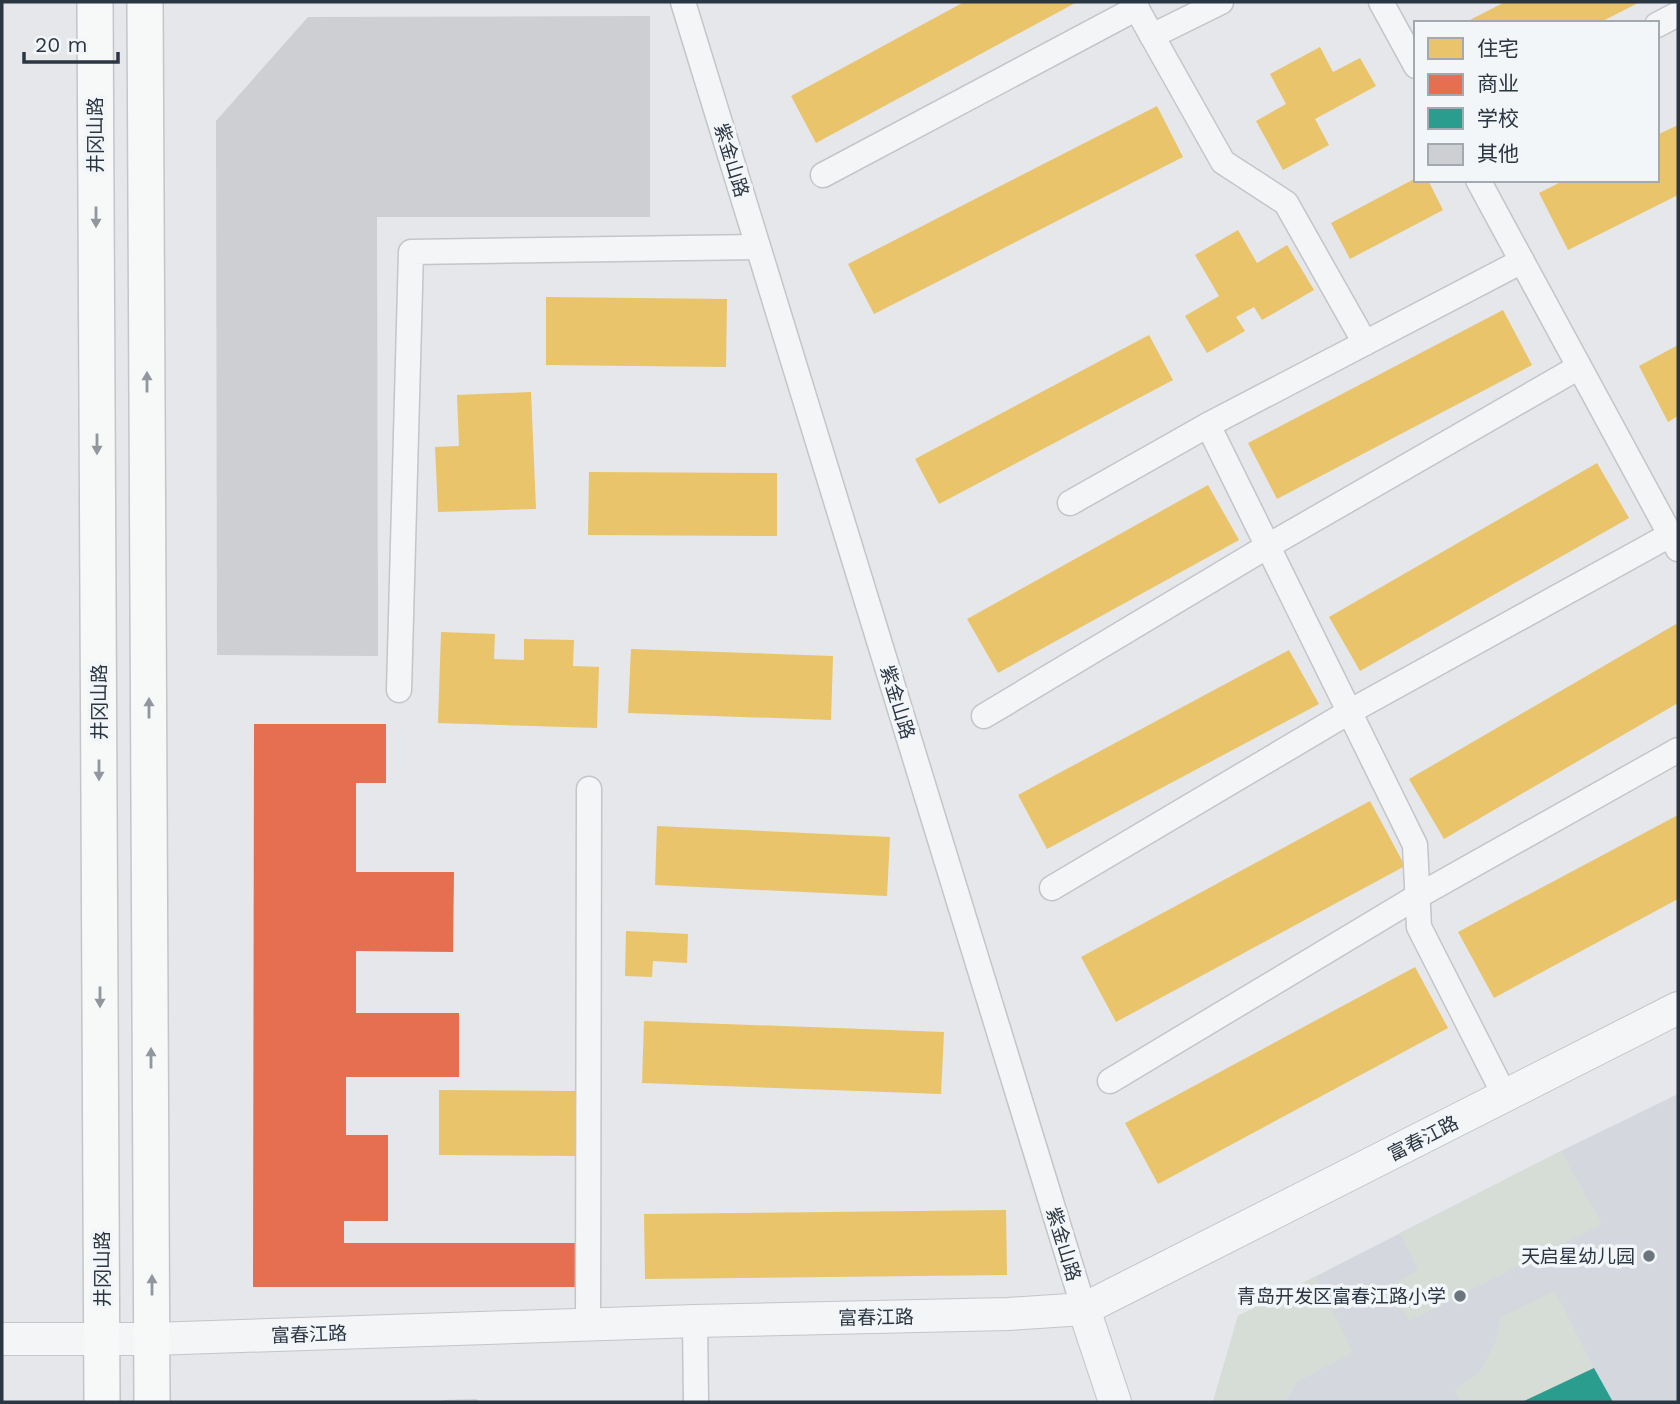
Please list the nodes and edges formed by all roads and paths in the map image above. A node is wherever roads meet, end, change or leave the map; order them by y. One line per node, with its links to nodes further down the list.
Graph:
1 (94, 2): 34 (main road, 井冈山路, one-way to 34)
2 (145, 2): 36 (main road, one-way to 2)
3 (683, 2): 13 (street, 紫金山路)
4 (1221, 2): 9 (street)
5 (1381, 2): 10 (street)
6 (1135, 5): 9 (street); 11 (street)
7 (1678, 14): 8 (street)
8 (1659, 24)
9 (1152, 36): 15 (street)
10 (1414, 62)
11 (823, 175)
12 (1479, 182): 14 (street)
13 (758, 247): 21 (street); 31 (street, 紫金山路)
14 (1522, 261): 15 (street); 16 (street)
15 (1365, 343): 17 (street)
16 (1579, 366): 19 (street); 20 (street)
17 (1208, 425): 18 (street); 20 (street)
18 (1070, 503)
19 (1674, 543): 22 (street)
20 (1268, 546): 22 (street); 23 (street)
21 (399, 691)
22 (1349, 712): 26 (street); 27 (street)
23 (984, 716)
24 (1678, 750): 27 (street)
25 (589, 789): 33 (street)
26 (1052, 888)
27 (1418, 896): 29 (street); 30 (street)
28 (1678, 1008): 30 (street, 富春江路)
29 (1110, 1081)
30 (1505, 1096): 31 (street, 富春江路)
31 (1084, 1309): 32 (street, 富春江路); 40 (street, 紫金山路)
32 (695, 1321): 33 (street, 富春江路); 39 (street)
33 (588, 1325): 36 (street, 富春江路)
34 (102, 1338): 35 (street, 富春江路); 36 (street, 富春江路); 37 (main road, 井冈山路)
35 (2, 1339)
36 (152, 1339): 38 (main road)
37 (102, 1402)
38 (152, 1402)
39 (696, 1402)
40 (1115, 1402)

